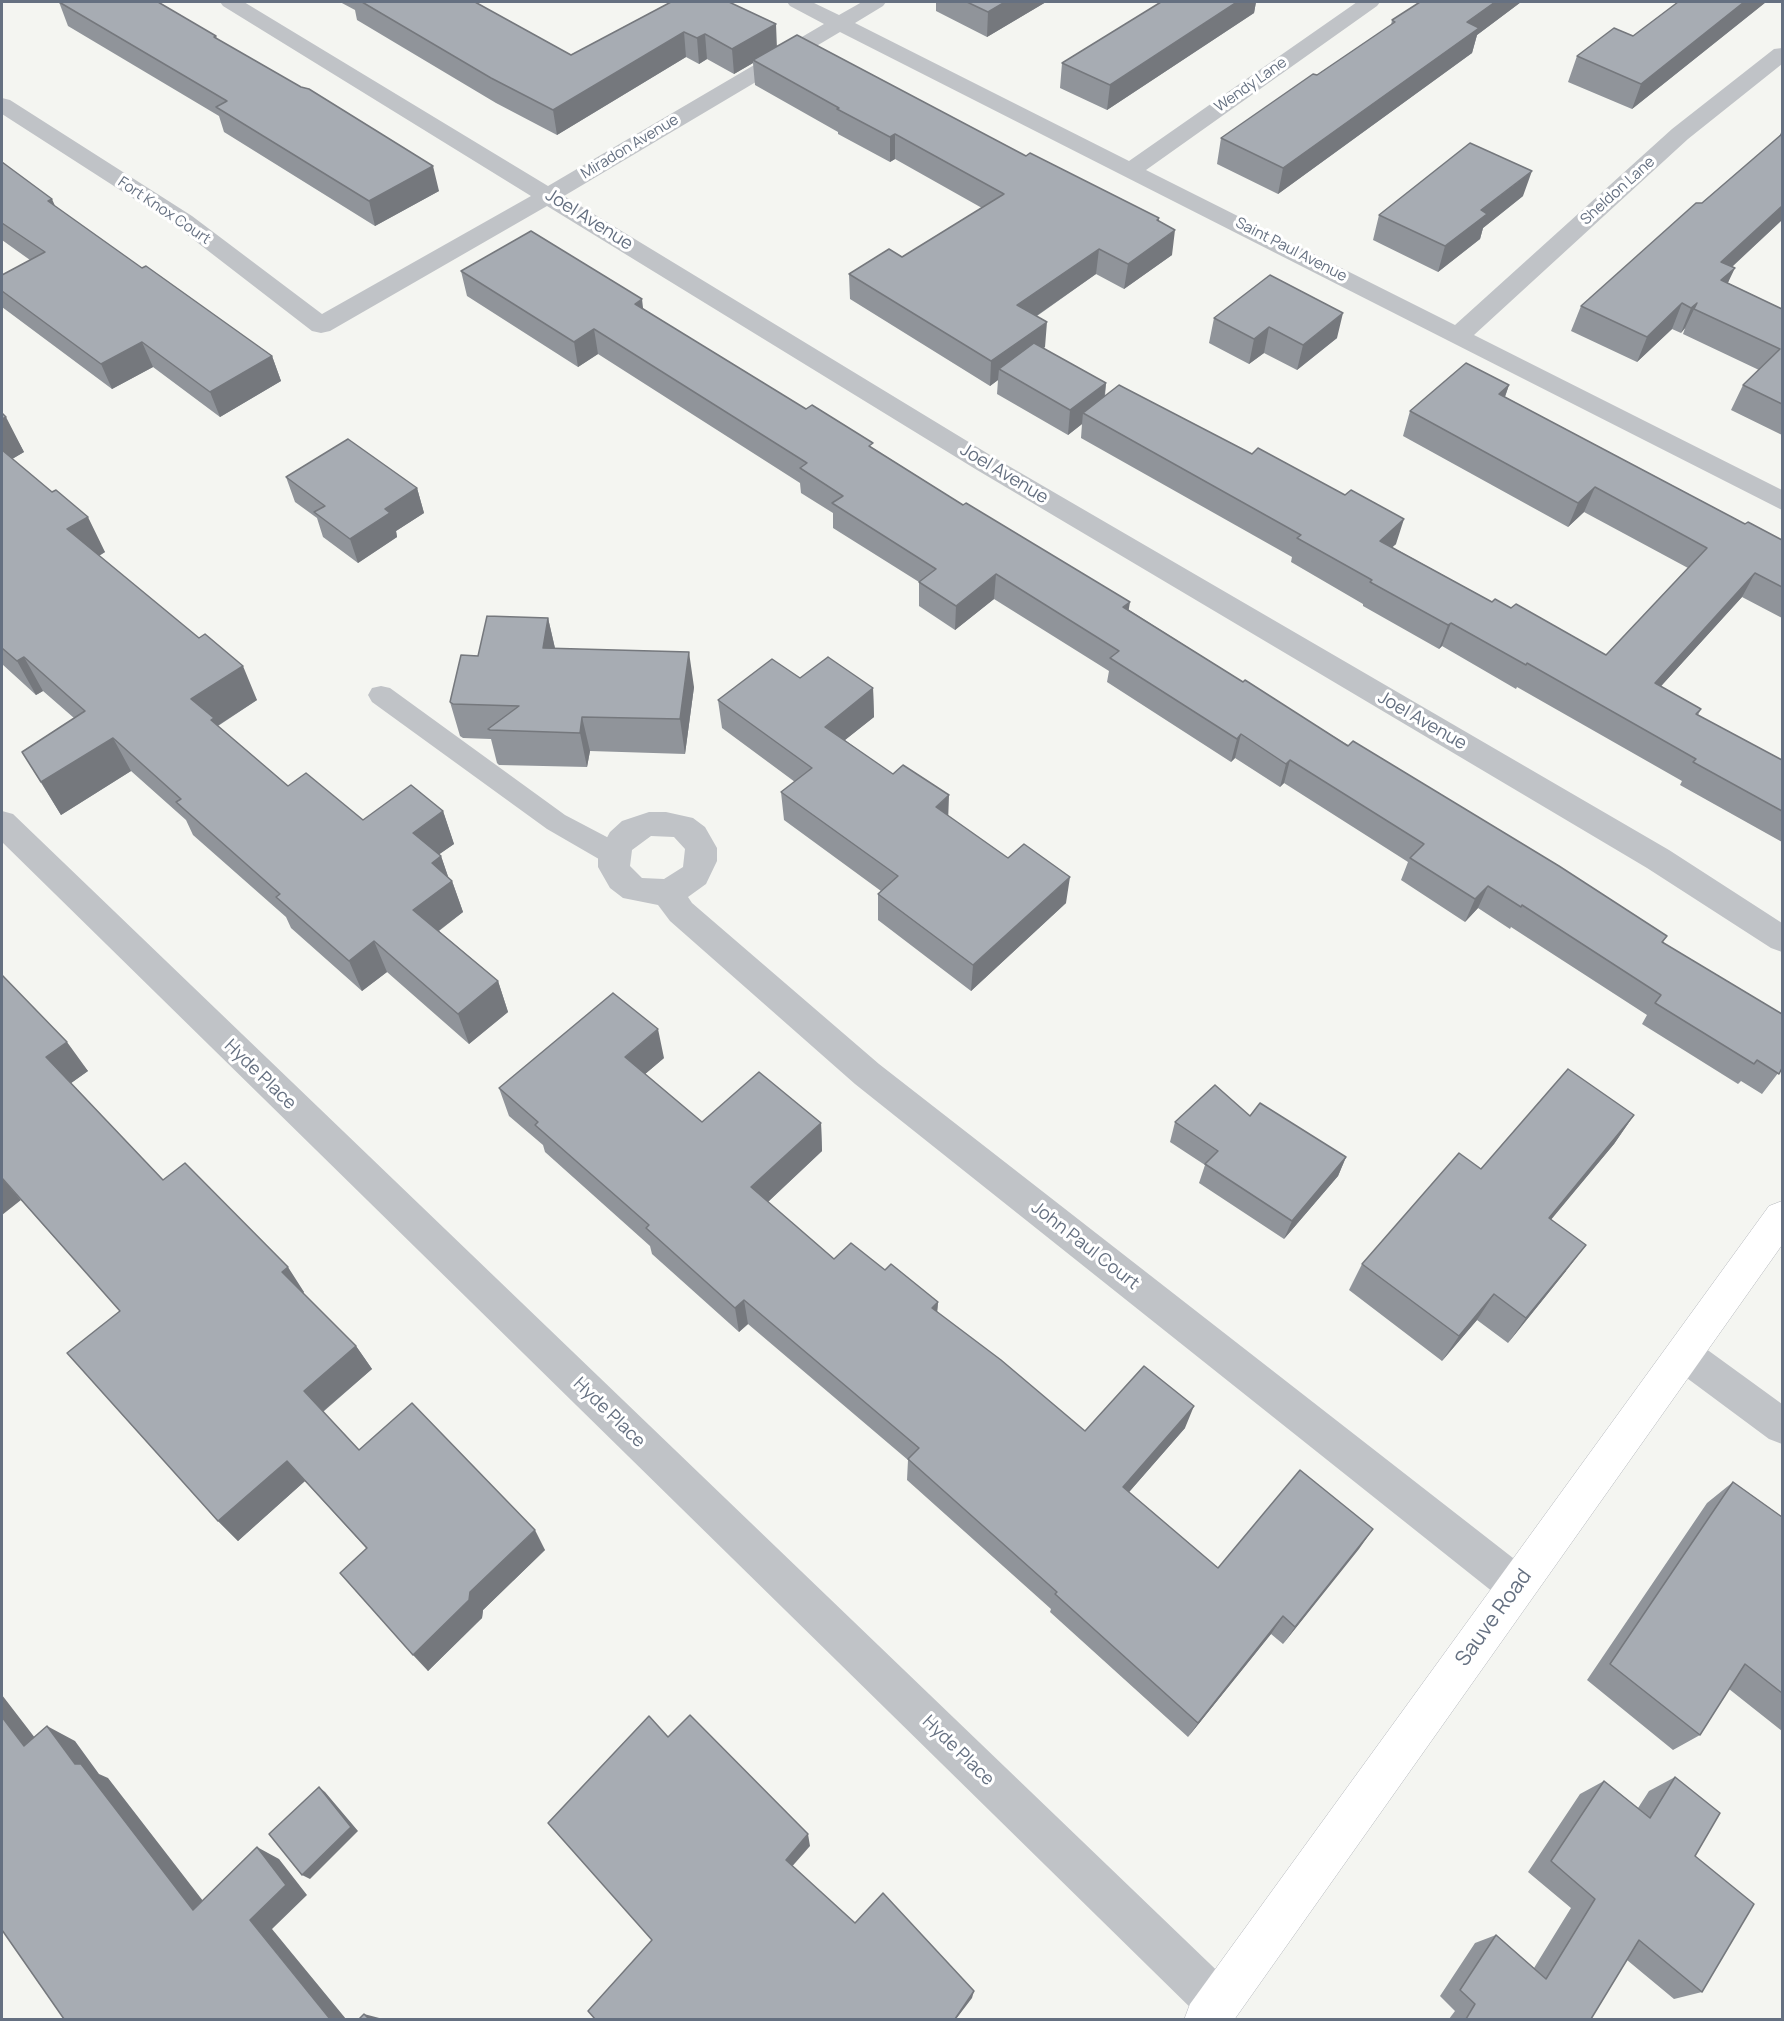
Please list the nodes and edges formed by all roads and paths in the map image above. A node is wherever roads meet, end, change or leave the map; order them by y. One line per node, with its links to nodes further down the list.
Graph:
1 (230, 2): 9 (street, Joel Avenue)
2 (797, 2): 5 (street, Saint Paul Avenue)
3 (876, 2): 5 (street, Miradon Avenue)
4 (1370, 2): 8 (street, Wendy Lane)
5 (839, 23): 8 (street, Saint Paul Avenue); 9 (street, Miradon Avenue)
6 (1782, 54): 11 (street, Sheldon Lane)
7 (2, 105): 10 (street, Fort Knox Court)
8 (1132, 169): 11 (street, Saint Paul Avenue)
9 (549, 195): 10 (street, Miradon Avenue); 17 (street, Joel Avenue)
10 (321, 325)
11 (1459, 335): 12 (street, Saint Paul Avenue)
12 (1782, 501)
13 (381, 695): 15 (lane)
14 (2, 823): 22 (street, Hyde Place)
15 (614, 854): 16 (street); 16 (street)
16 (667, 892): 21 (street, John Paul Court)
17 (1782, 939)
18 (1782, 1217): 19 (street, Sauve Road)
19 (1685, 1355): 20 (street); 21 (street, Sauve Road)
20 (1782, 1426)
21 (1517, 1586): 22 (street, Sauve Road)
22 (1212, 2011)

